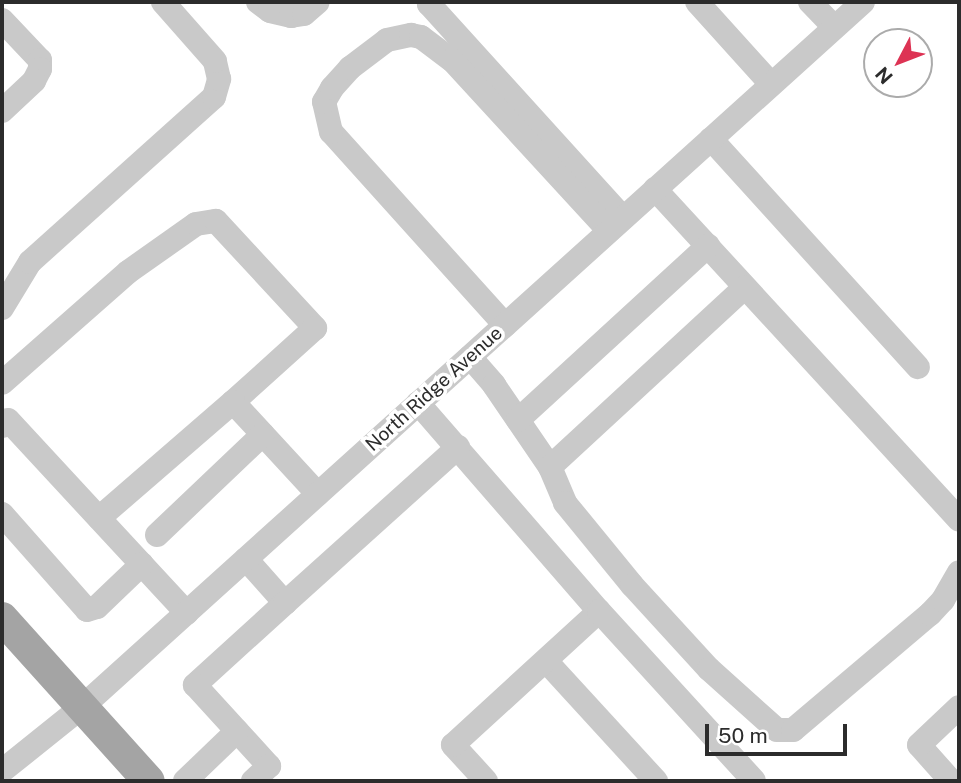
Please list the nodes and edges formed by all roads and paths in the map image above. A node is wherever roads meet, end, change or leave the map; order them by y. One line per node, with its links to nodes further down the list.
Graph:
1 (163, 2): 17 (street)
2 (258, 2): 3 (street)
3 (318, 2)
4 (431, 2): 14 (street)
5 (697, 2): 10 (street)
6 (810, 2): 9 (street)
7 (863, 2): 9 (street, North Ridge Avenue)
8 (2, 20): 11 (street)
9 (834, 27): 10 (street, North Ridge Avenue)
10 (771, 84): 12 (street, North Ridge Avenue)
11 (2, 111)
12 (711, 139): 13 (street, North Ridge Avenue); 20 (street)
13 (655, 189): 14 (street, North Ridge Avenue); 15 (street)
14 (616, 225): 18 (street, North Ridge Avenue); 18 (street)
15 (708, 246): 16 (street); 25 (street)
16 (745, 287): 28 (street); 32 (street)
17 (2, 308)
18 (505, 325): 19 (street, North Ridge Avenue)
19 (470, 356): 23 (street, North Ridge Avenue); 25 (street)
20 (918, 368)
21 (2, 383): 22 (street)
22 (233, 402): 26 (street); 31 (street)
23 (418, 403): 27 (street); 29 (street, North Ridge Avenue)
24 (4, 420): 31 (street)
25 (518, 420): 28 (street)
26 (263, 434): 29 (street); 33 (street)
27 (458, 447): 37 (street); 38 (street)
28 (550, 467): 36 (street)
29 (318, 494): 34 (street, North Ridge Avenue)
30 (2, 514): 35 (street)
31 (99, 519): 35 (street)
32 (959, 520)
33 (157, 535)
34 (246, 559): 37 (street); 39 (street, North Ridge Avenue)
35 (142, 564): 39 (street)
36 (959, 572)
37 (285, 603): 44 (street)
38 (599, 611): 41 (street); 51 (street)
39 (187, 613): 43 (street, North Ridge Avenue)
40 (2, 618): 43 (main road)
41 (546, 661): 49 (street); 50 (street)
42 (959, 707): 52 (street)
43 (82, 708): 45 (street, North Ridge Avenue); 46 (main road)
44 (237, 731): 47 (street); 48 (street)
45 (2, 771)
46 (149, 781)
47 (185, 781)
48 (253, 781)
49 (486, 781)
50 (656, 781)
51 (754, 781)
52 (951, 781)

